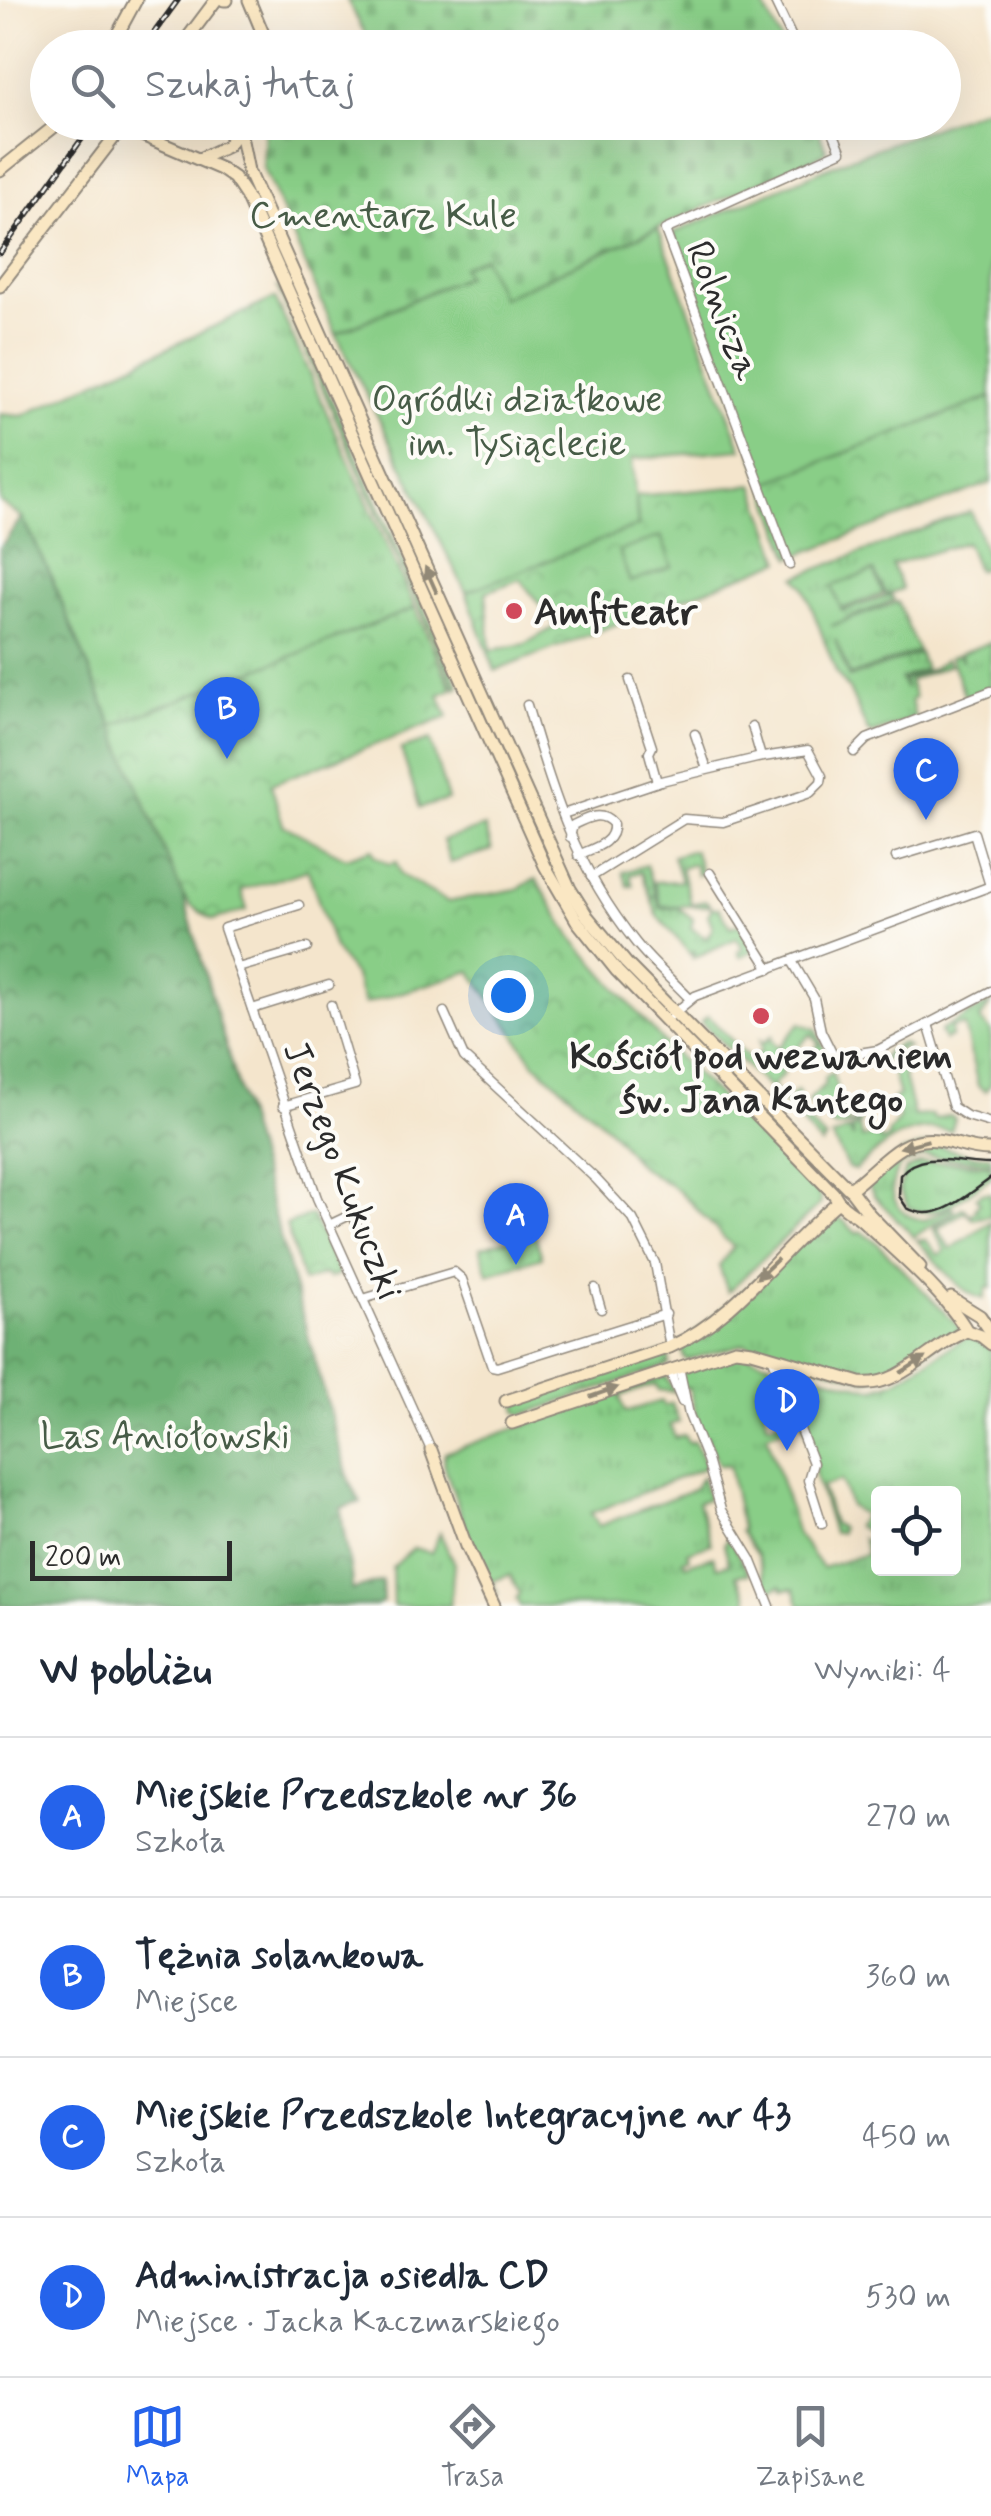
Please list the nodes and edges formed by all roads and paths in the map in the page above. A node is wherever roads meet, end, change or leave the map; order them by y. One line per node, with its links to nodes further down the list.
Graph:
1 (136, 0): 6 (street)
2 (216, 0): 7 (street)
3 (236, 0): 5 (street)
4 (774, 0): 9 (street)
5 (249, 2): 8 (street)
6 (120, 30)
7 (194, 30)
8 (261, 30)
9 (788, 30)
10 (38, 140): 17 (street)
11 (112, 140): 18 (street)
12 (162, 140): 16 (street)
13 (232, 140): 16 (street)
14 (244, 140): 33 (street, one-way to 14)
15 (836, 140): 19 (street, Rolnicza)
16 (199, 159): 48 (street)
17 (0, 170)
18 (0, 286)
19 (790, 564)
20 (630, 680): 28 (street)
21 (991, 692): 25 (street)
22 (527, 705): 29 (street)
23 (752, 726): 26 (street)
24 (696, 734): 27 (street)
25 (854, 752)
26 (761, 757): 27 (street); 35 (street)
27 (707, 769): 28 (street)
28 (657, 782): 29 (street)
29 (563, 814): 30 (street)
30 (570, 837): 31 (street); 31 (street)
31 (577, 853): 33 (street); 35 (street)
32 (896, 857): 36 (street)
33 (557, 861): 48 (street)
34 (710, 873): 41 (street)
35 (591, 876): 44 (street)
36 (990, 886): 39 (street)
37 (298, 905): 40 (street, Jerzego Kukuczki)
38 (307, 948): 40 (street)
39 (792, 960): 41 (street); 49 (street)
40 (238, 968): 46 (street, Jerzego Kukuczki)
41 (770, 968): 44 (street)
42 (328, 986): 46 (street)
43 (991, 990): 49 (street)
44 (690, 999): 48 (street)
45 (331, 1005): 50 (street)
46 (252, 1009): 50 (street, Jerzego Kukuczki)
47 (444, 1012): 60 (street)
48 (669, 1017): 53 (street); 54 (street)
49 (928, 1024): 51 (street)
50 (283, 1106): 55 (street, Jerzego Kukuczki)
51 (991, 1123)
52 (991, 1150): 53 (street, one-way to 53)
53 (849, 1189): 54 (street); 61 (street)
54 (838, 1200): 61 (street); 63 (street, one-way to 63)
55 (329, 1225): 57 (street); 58 (street, Jerzego Kukuczki)
56 (595, 1288): 59 (street)
57 (388, 1292): 58 (street); 60 (street)
58 (363, 1300): 70 (street, Jerzego Kukuczki)
59 (601, 1309)
60 (666, 1314): 63 (street)
61 (984, 1322): 62 (street); 65 (street, one-way to 61)
62 (991, 1344)
63 (674, 1345): 66 (street); 68 (street)
64 (772, 1358): 65 (street); 66 (street); 67 (street)
65 (792, 1364): 67 (street)
66 (676, 1368): 69 (street, one-way to 66); 73 (street)
67 (782, 1381): 71 (street)
68 (506, 1401)
69 (512, 1423)
70 (431, 1450): 72 (street)
71 (822, 1524)
72 (494, 1606)
73 (770, 1606)

